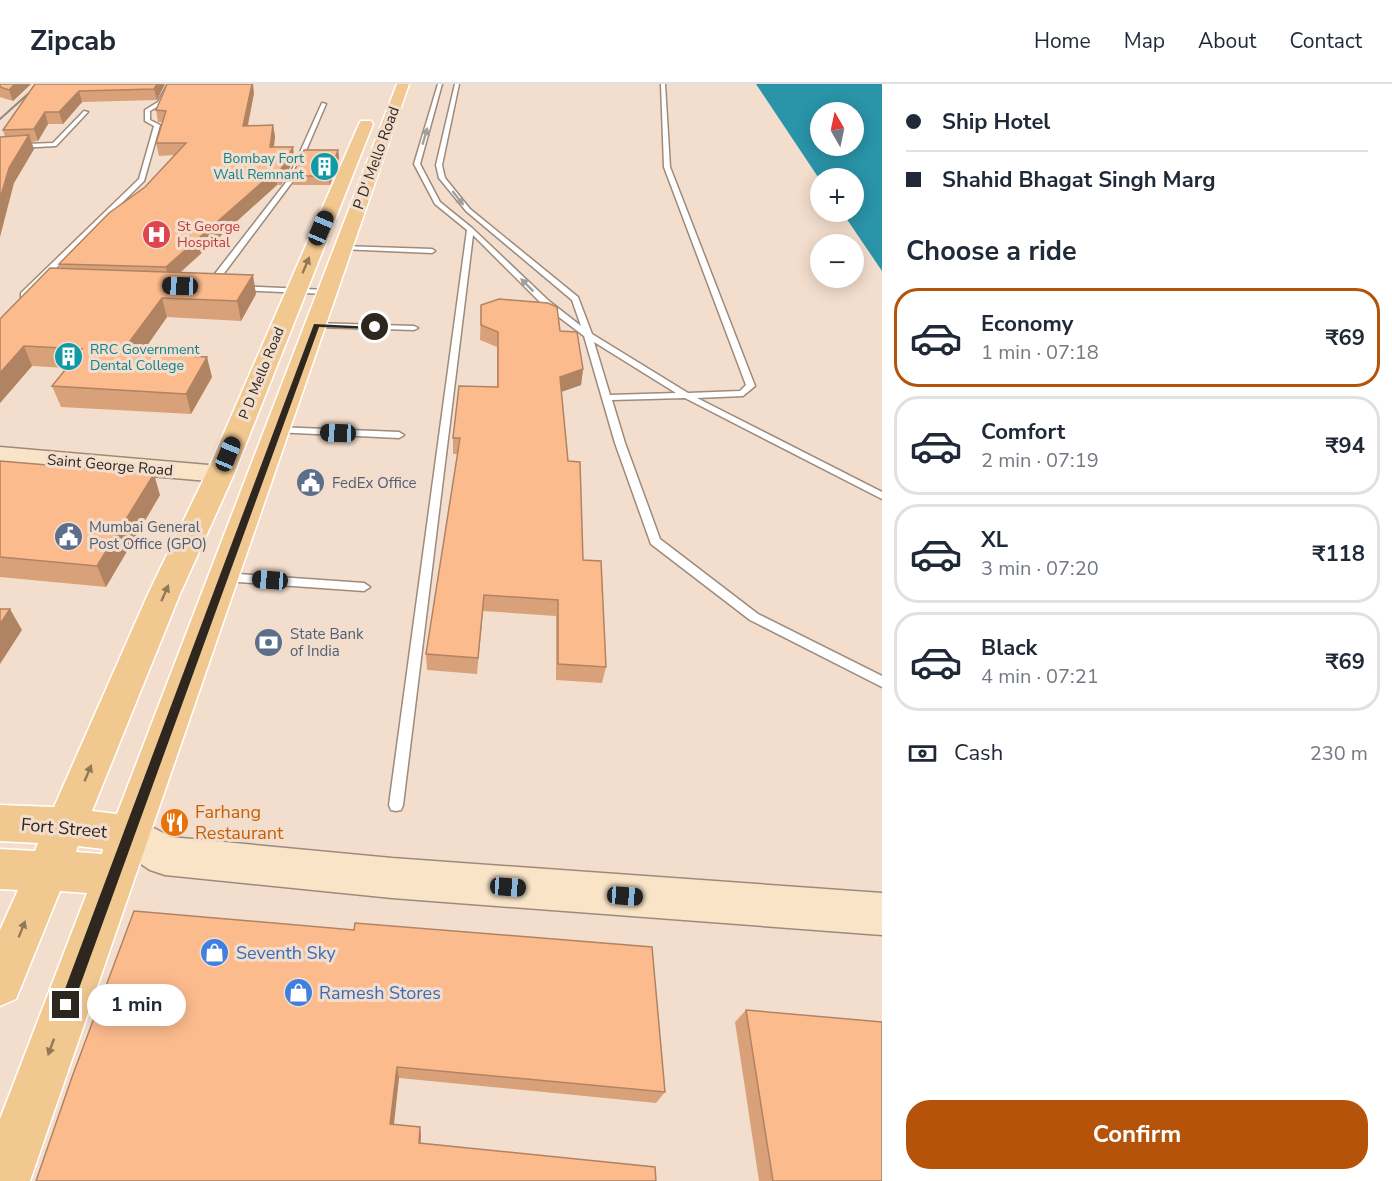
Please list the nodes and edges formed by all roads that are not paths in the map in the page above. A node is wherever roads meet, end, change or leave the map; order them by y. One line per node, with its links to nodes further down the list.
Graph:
1 (170, 84): 13 (lane)
2 (403, 84): 11 (main road, P D' Mello Road)
3 (440, 84): 10 (lane, one-way to 3)
4 (457, 84): 24 (lane, one-way to 24)
5 (663, 84): 25 (lane)
6 (378, 95): 19 (main road, P D Mello Road, one-way to 6)
7 (324, 104): 16 (lane)
8 (86, 111): 9 (lane)
9 (0, 147)
10 (470, 229): 24 (lane, one-way to 10); 35 (lane)
11 (342, 248): 12 (lane); 20 (main road, P D' Mello Road)
12 (432, 251)
13 (36, 282): 14 (lane); 21 (lane)
14 (48, 282)
15 (200, 287): 16 (lane)
16 (210, 287): 17 (lane)
17 (220, 288)
18 (230, 288): 19 (lane)
19 (295, 290): 20 (lane); 30 (main road, P D Mello Road)
20 (327, 292): 22 (main road, P D' Mello Road)
21 (15, 304)
22 (316, 325): 23 (lane); 27 (main road, P D' Mello Road)
23 (414, 328)
24 (588, 335): 25 (lane); 26 (lane)
25 (687, 396): 26 (lane); 31 (lane)
26 (607, 398): 34 (lane)
27 (277, 430): 28 (lane); 32 (main road, P D' Mello Road)
28 (399, 435)
29 (0, 455): 30 (street, Saint George Road)
30 (220, 474): 37 (main road, P D Mello Road, one-way to 30)
31 (882, 496)
32 (222, 576): 33 (lane); 38 (main road, P D' Mello Road)
33 (364, 587)
34 (882, 682)
35 (396, 805)
36 (0, 823): 37 (main road, Fort Street)
37 (65, 826): 38 (main road, Fort Street); 40 (main road, P D Mello Road)
38 (121, 854): 40 (main road); 41 (street); 43 (main road, P D' Mello Road, one-way to 43)
39 (0, 869): 40 (main road)
40 (46, 871): 42 (main road, P D Mello Road, one-way to 40)
41 (882, 914)
42 (0, 983)
43 (3, 1181)

